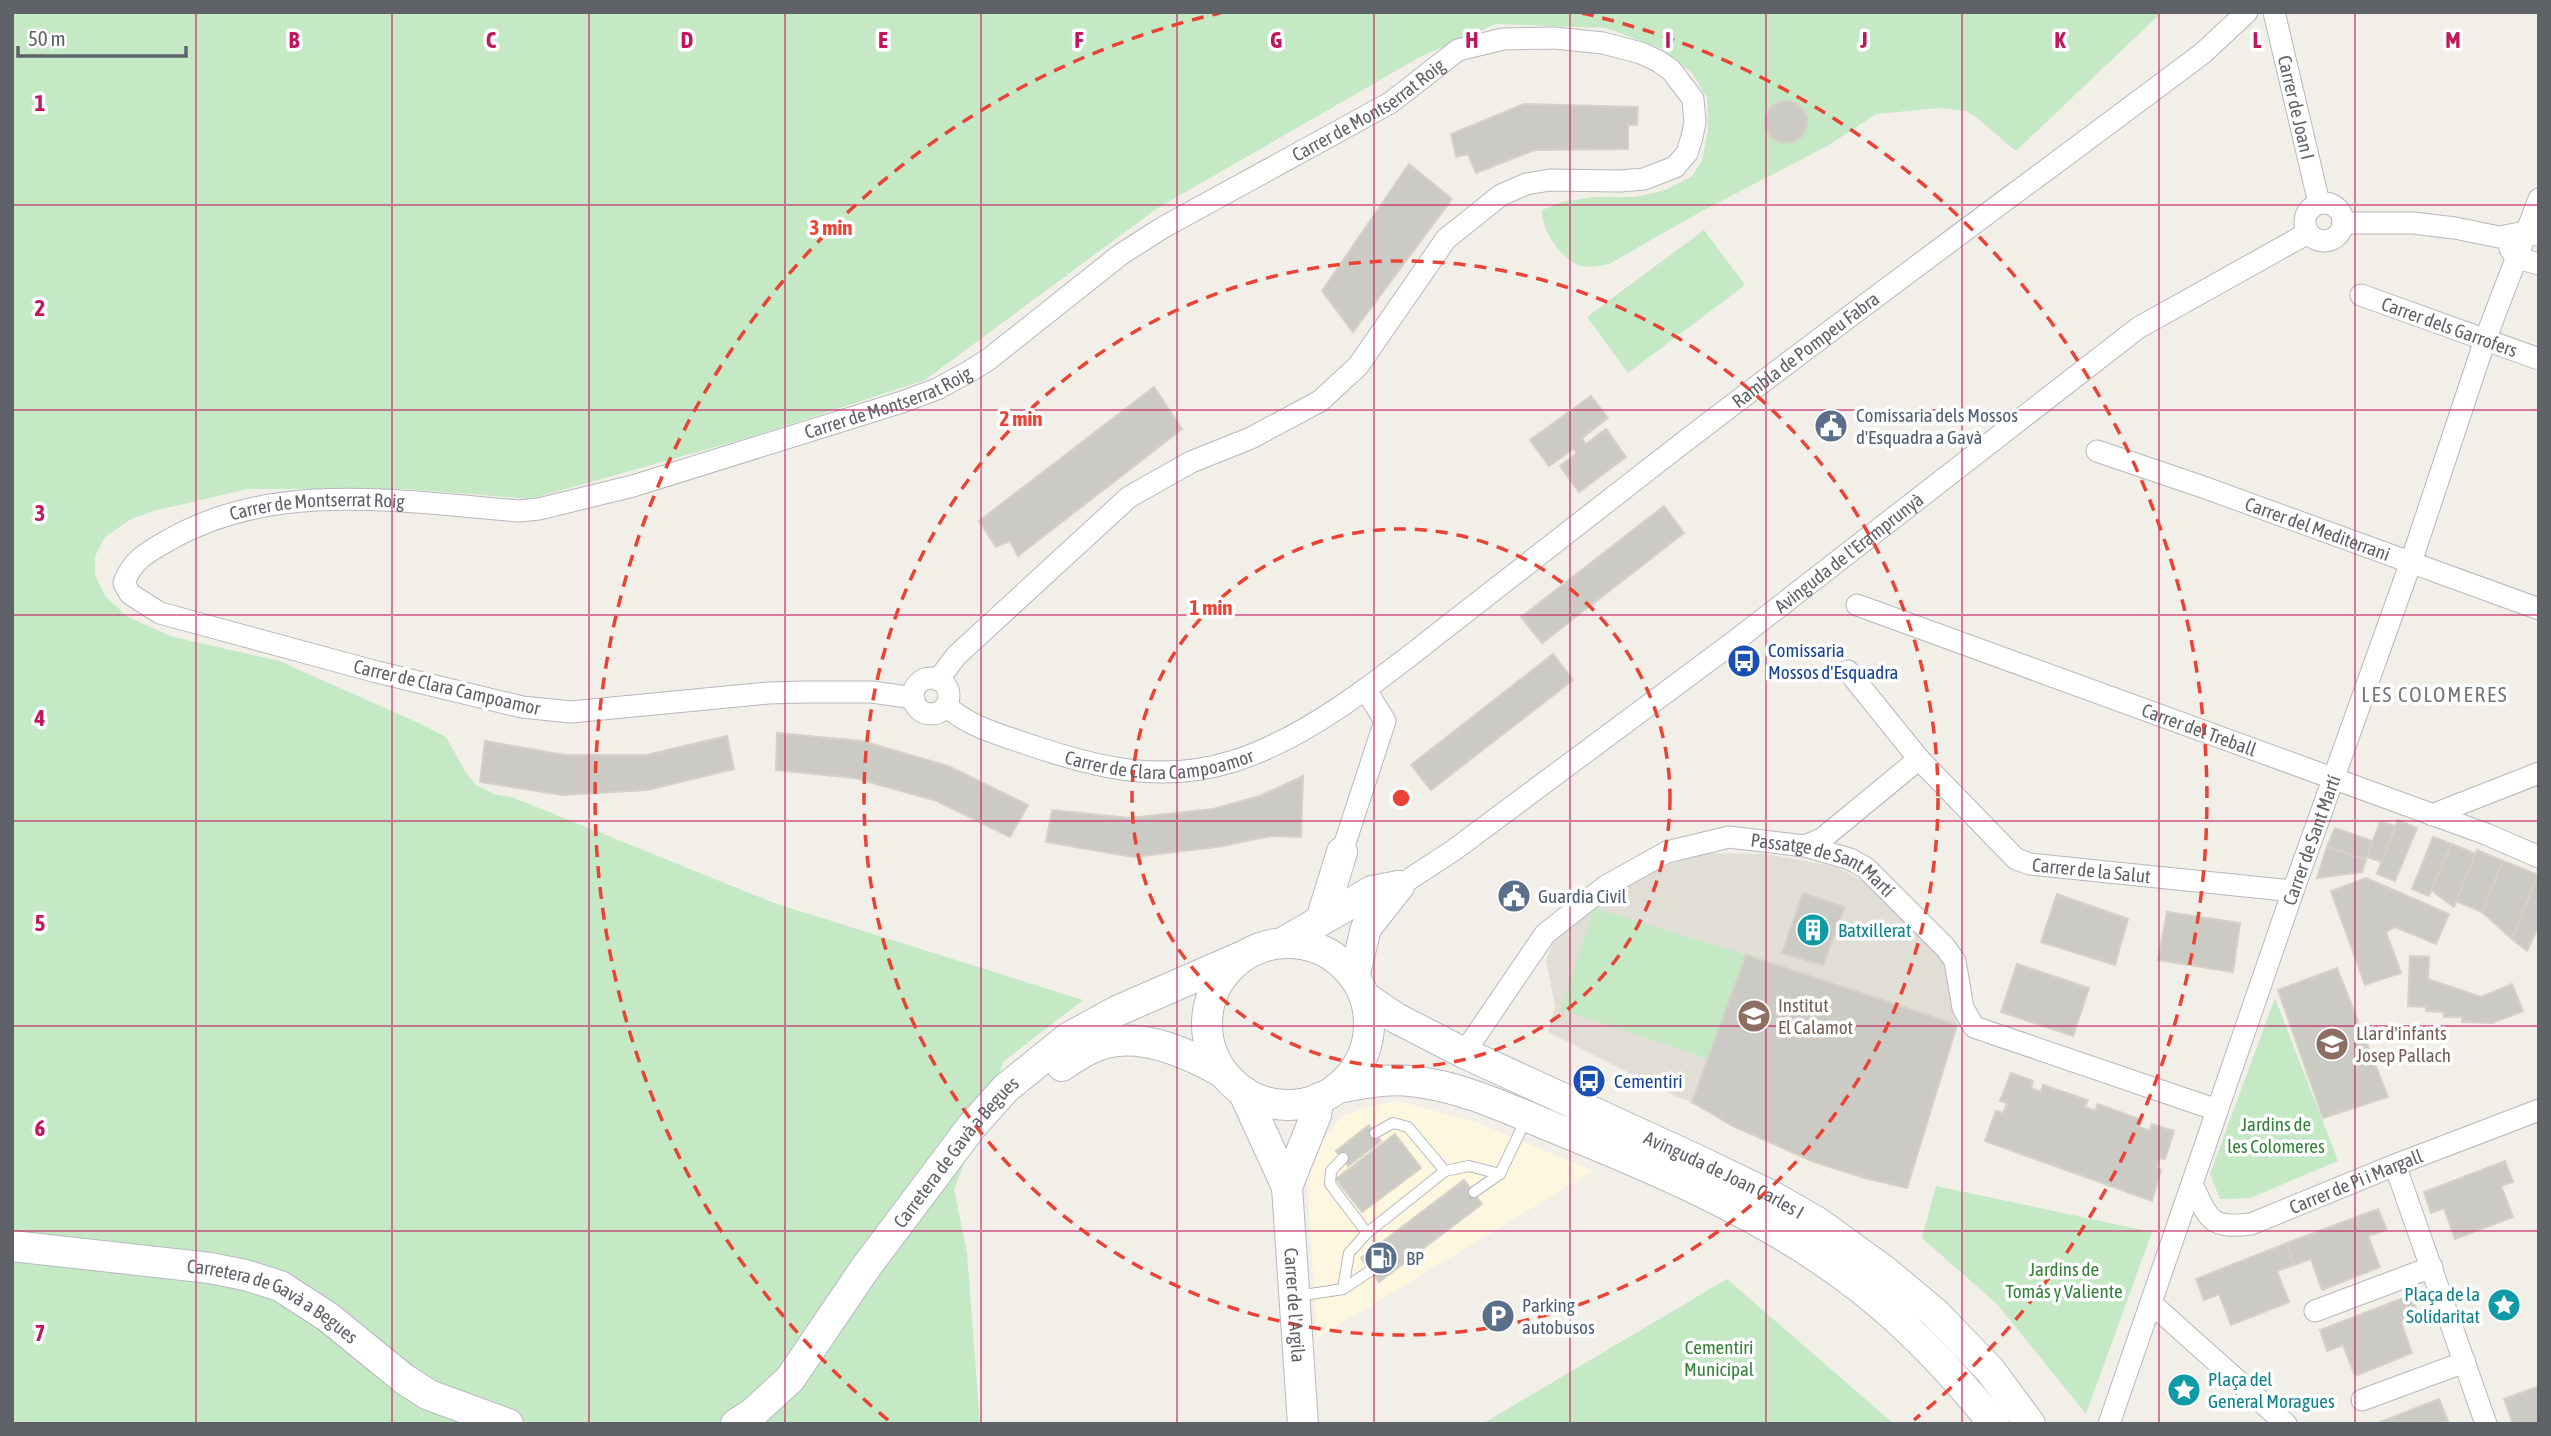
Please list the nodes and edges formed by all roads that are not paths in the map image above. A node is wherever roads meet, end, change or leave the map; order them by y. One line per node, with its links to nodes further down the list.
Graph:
1 (2247, 12): 21 (street, Rambla de Pompeu Fabra)
2 (2274, 12): 4 (street, Carrer de Joan I)
3 (2539, 199): 7 (street, Carrer de Sant Martí)
4 (2319, 203): 5 (street); 6 (street)
5 (2343, 223): 6 (street); 8 (street)
6 (2308, 233): 31 (street, Avinguda de l'Eramprunyà)
7 (2533, 234): 8 (street); 9 (street, Carrer de Sant Martí)
8 (2499, 237): 9 (street)
9 (2517, 258): 10 (street); 12 (street, Carrer de Sant Martí)
10 (2539, 264)
11 (2361, 295): 12 (street, Carrer dels Garrofers)
12 (2486, 340): 13 (street, Carrer dels Garrofers); 15 (street, Carrer de Sant Martí)
13 (2539, 359)
14 (2096, 451): 15 (street, Carrer del Mediterrani)
15 (2411, 562): 18 (street, Carrer del Mediterrani); 26 (street, Carrer de Sant Martí)
16 (124, 583): 20 (street, Carrer de Montserrat Roig); 22 (street, Carrer de Clara Campoamor)
17 (1857, 605): 26 (street, Carrer del Treball)
18 (2539, 609)
19 (1849, 671): 24 (street, Carrer de la Salut)
20 (938, 680): 22 (street); 23 (street)
21 (1366, 690): 23 (street, Carrer de Clara Campoamor); 29 (street)
22 (914, 698): 23 (street)
23 (946, 706)
24 (1919, 759): 28 (street); 32 (street, Carrer de la Salut)
25 (2539, 773): 27 (street)
26 (2334, 779): 27 (street, Carrer del Treball); 32 (street, Carrer de Sant Martí)
27 (2432, 814): 30 (street, Carrer del Treball)
28 (1805, 846): 37 (street, Passatge de Sant Martí); 40 (street, Passatge de Sant Martí)
29 (1342, 852): 31 (main road); 33 (main road)
30 (2539, 858)
31 (1386, 889): 33 (main road); 36 (main road)
32 (2293, 891): 40 (street, Carrer de Sant Martí)
33 (1321, 920): 34 (main road)
34 (1284, 942): 35 (main road); 36 (main road)
35 (1241, 957): 38 (main road); 64 (main road, Carretera de Gavà a Begues)
36 (1360, 987): 37 (main road, Avinguda de Joan Carles I); 39 (main road)
37 (1464, 1053): 68 (main road, Avinguda de Joan Carles I)
38 (1232, 1081): 39 (main road); 49 (main road, Carrer de l'Argila); 65 (main road, Carretera de Gavà a Begues)
39 (1329, 1093): 42 (main road, Avinguda de Joan Carles I); 49 (main road, Carrer de l'Argila)
40 (2217, 1110): 48 (street, Carrer de Sant Martí)
41 (2539, 1110): 45 (street, Carrer de Pi i Margall)
42 (1527, 1117): 47 (lane); 67 (main road, Avinguda de Joan Carles I)
43 (1375, 1133): 46 (lane)
44 (1343, 1158): 51 (lane)
45 (2395, 1165): 48 (street, Carrer de Pi i Margall); 54 (street)
46 (1445, 1171): 47 (lane); 51 (lane)
47 (1500, 1174): 50 (lane)
48 (2192, 1184): 58 (street, Carrer de Sant Martí)
49 (1287, 1187): 57 (main road, Carrer de l'Argila)
50 (1474, 1192)
51 (1367, 1233): 56 (lane)
52 (12, 1246): 63 (main road, Carretera de Gavà a Begues)
53 (12, 1258): 62 (main road, Carretera de Gavà a Begues)
54 (2432, 1267): 59 (street); 60 (street)
55 (1370, 1271): 56 (lane)
56 (1343, 1289): 57 (lane)
57 (1293, 1297): 66 (main road, Carrer de l'Argila)
58 (2152, 1304): 69 (street, Carrer de Sant Martí); 70 (street)
59 (2315, 1311)
60 (2465, 1362): 61 (street); 71 (street)
61 (2362, 1400)
62 (461, 1424)
63 (508, 1424)
64 (736, 1424)
65 (764, 1424)
66 (1303, 1424)
67 (1994, 1424)
68 (2029, 1424)
69 (2109, 1424)
70 (2286, 1424)
71 (2486, 1424)

